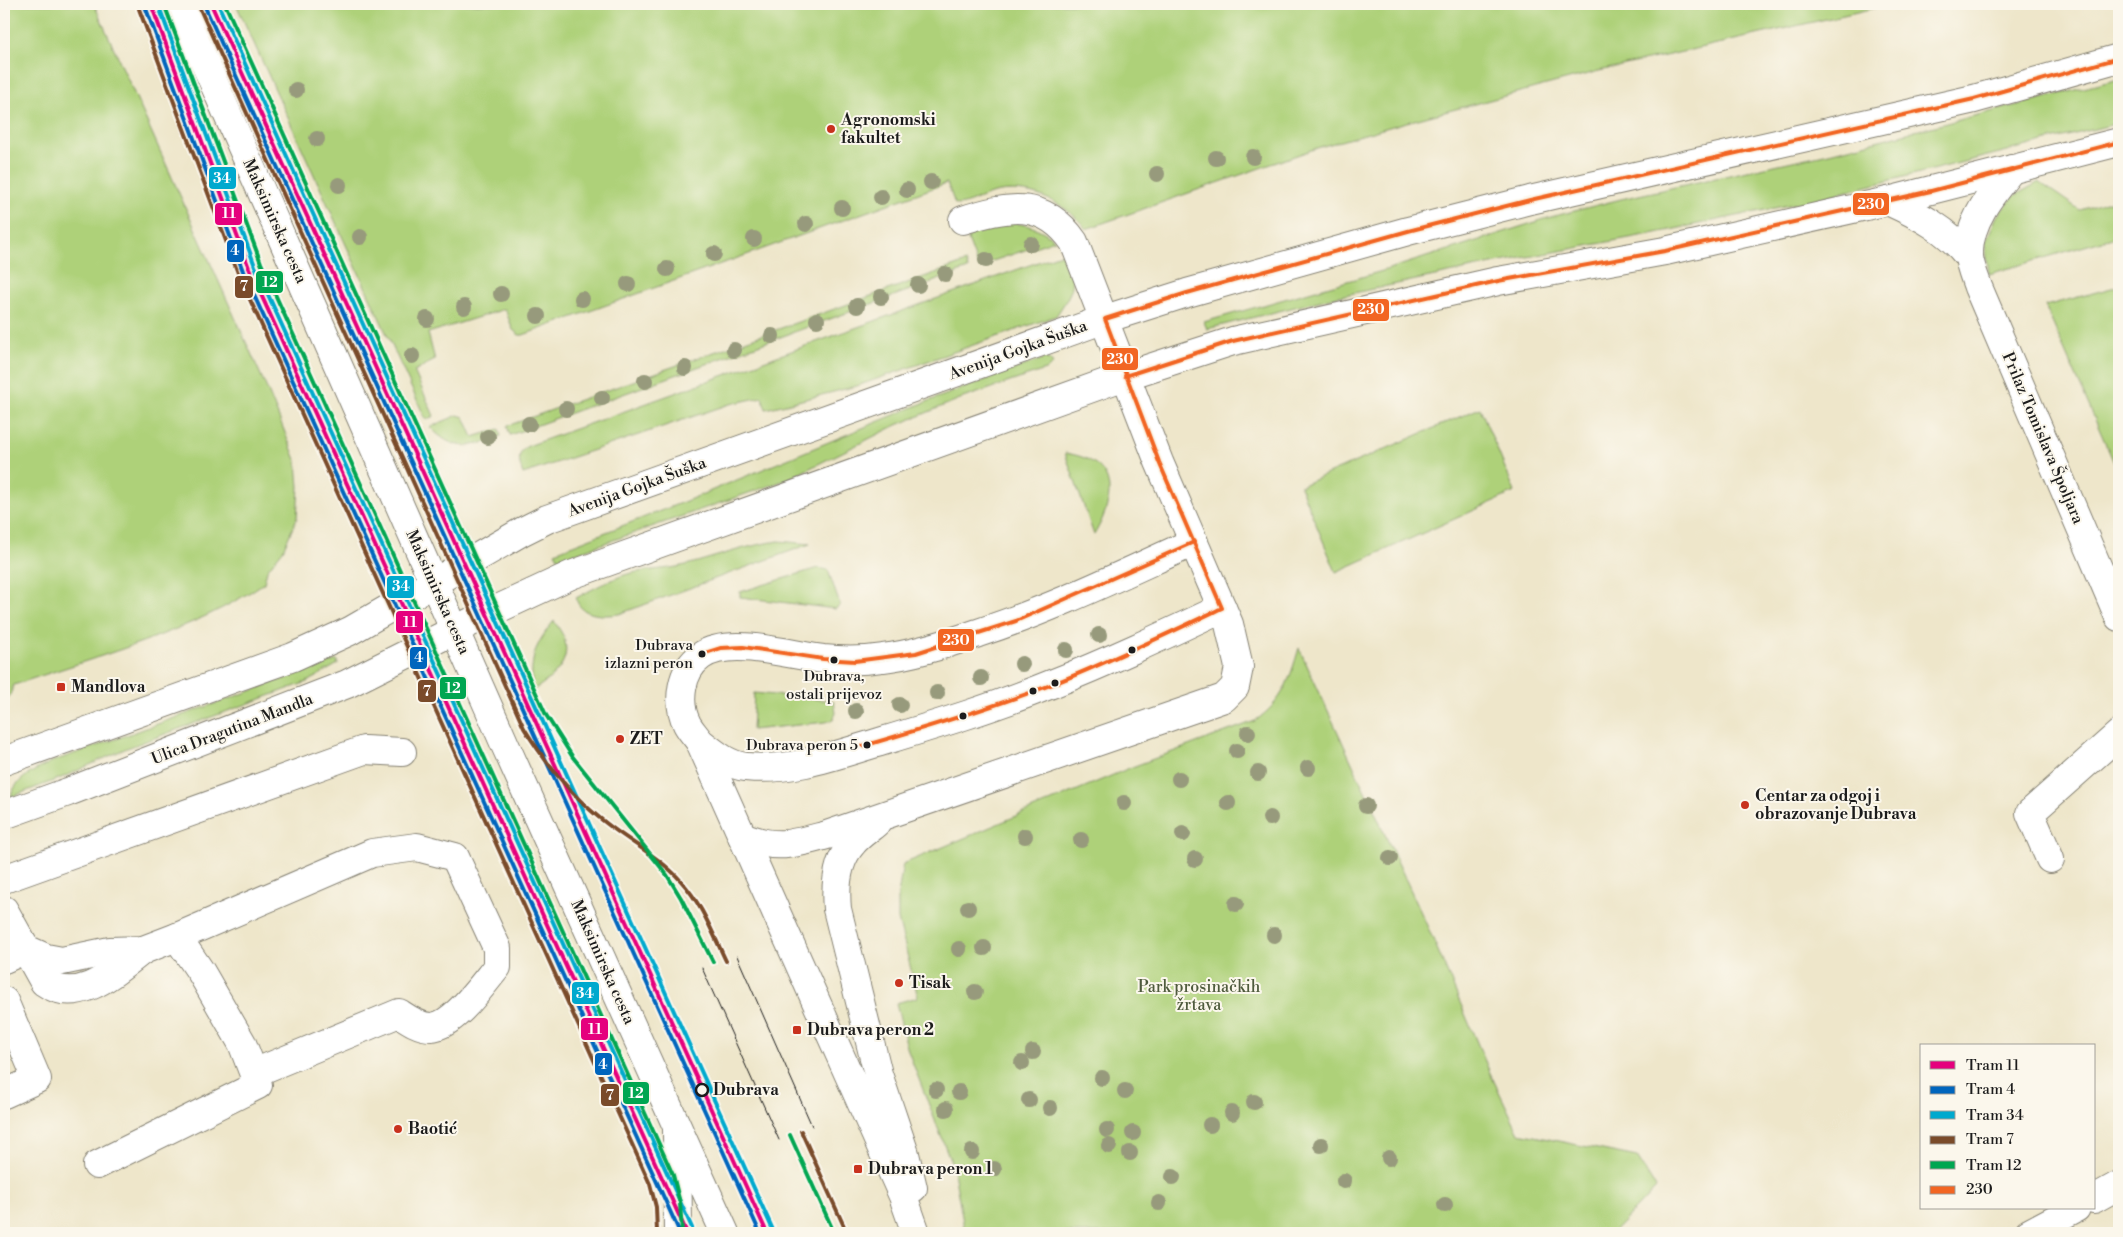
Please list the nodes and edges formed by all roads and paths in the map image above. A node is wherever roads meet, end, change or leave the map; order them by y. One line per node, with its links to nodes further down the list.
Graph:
1 (179, 4): 11 (main road, Maksimirska cesta)
2 (2119, 58): 8 (main road, Avenija Gojka Šuška)
3 (2119, 142): 4 (main road)
4 (2012, 170): 5 (main road); 7 (main road, Prilaz Tomislava Špoljara)
5 (1888, 201): 7 (main road, Prilaz Tomislava Špoljara); 9 (main road)
6 (963, 220): 8 (main road)
7 (1969, 257): 13 (main road, Prilaz Tomislava Špoljara)
8 (1105, 319): 9 (main road); 11 (main road, Avenija Gojka Šuška)
9 (1125, 376): 10 (main road); 14 (main road)
10 (1194, 542): 12 (main road); 16 (main road)
11 (434, 582): 14 (main road, Maksimirska cesta); 18 (main road)
12 (1222, 608): 16 (main road); 20 (main road)
13 (2119, 617)
14 (455, 630): 19 (main road, Ulica Dragutina Mandla); 30 (main road, Maksimirska cesta)
15 (2119, 734): 22 (main road)
16 (700, 742): 21 (main road)
17 (402, 752): 23 (main road)
18 (4, 761)
19 (4, 814)
20 (884, 816): 21 (main road); 38 (main road)
21 (742, 836): 37 (main road)
22 (2050, 859)
23 (4, 879)
24 (4, 910): 26 (main road)
25 (177, 938): 26 (main road); 28 (main road); 28 (main road)
26 (15, 954)
27 (4, 1001): 29 (main road)
28 (254, 1073): 31 (main road)
29 (4, 1094)
30 (677, 1128): 35 (main road); 36 (main road, Maksimirska cesta)
31 (97, 1165)
32 (2119, 1185): 33 (main road)
33 (2096, 1197)
34 (2072, 1210): 39 (main road)
35 (678, 1233)
36 (725, 1233)
37 (916, 1233)
38 (922, 1233)
39 (2029, 1233)

